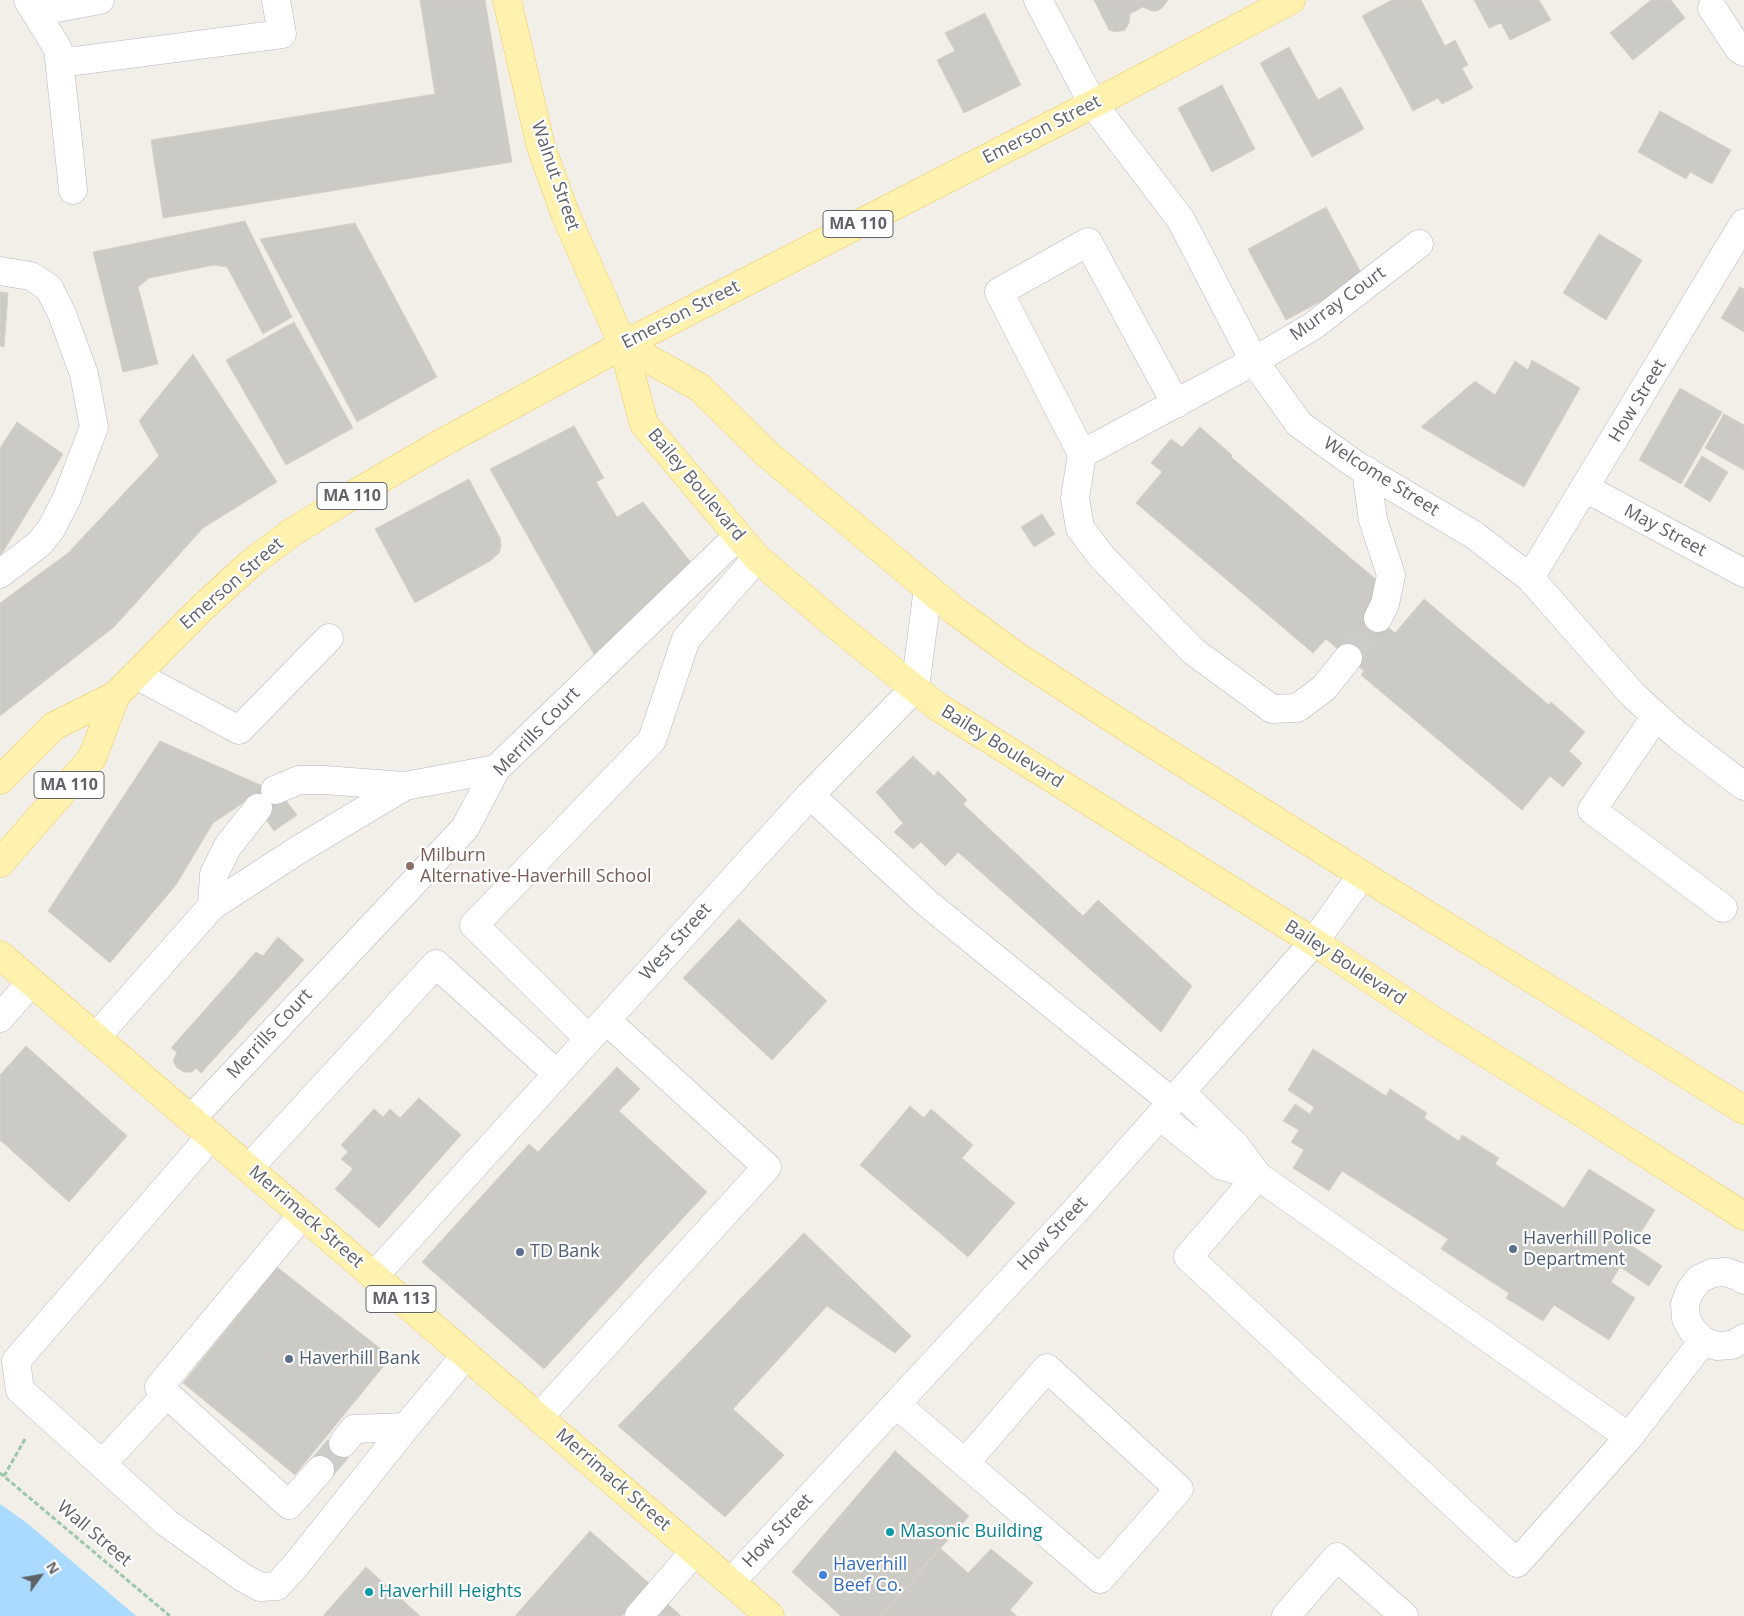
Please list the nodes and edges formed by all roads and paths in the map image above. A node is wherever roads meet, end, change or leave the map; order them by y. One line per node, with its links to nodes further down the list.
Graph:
1 (100, 0): 6 (street)
2 (276, 0): 9 (street)
3 (507, 0): 15 (main road, Walnut Street)
4 (1038, 0): 10 (street, Welcome Street)
5 (1291, 0): 10 (main road, Emerson Street / MA 110)
6 (32, 6): 9 (street)
7 (1712, 8): 8 (street)
8 (1744, 52)
9 (60, 63): 11 (street)
10 (1093, 104): 15 (main road, Emerson Street / MA 110); 16 (street, Welcome Street)
11 (73, 190)
12 (1744, 224): 20 (street, How Street)
13 (1419, 244): 16 (street, Murray Court)
14 (0, 271): 24 (street)
15 (623, 345): 21 (main road, Bailey Boulevard); 26 (main road); 30 (main road, Emerson Street / MA 110)
16 (1254, 361): 17 (street, Murray Court); 19 (street, Welcome Street)
17 (1176, 404): 18 (street, Murray Court); 18 (street)
18 (1082, 454): 29 (street)
19 (1366, 470): 25 (street, Welcome Street); 27 (street)
20 (1586, 488): 23 (street, May Street); 25 (street, How Street)
21 (738, 536): 22 (main road, Bailey Boulevard); 34 (street, Merrills Court)
22 (757, 558): 31 (main road, Bailey Boulevard); 47 (street)
23 (1744, 573)
24 (0, 574)
25 (1530, 578): 33 (street, Welcome Street)
26 (928, 588): 31 (street); 40 (main road)
27 (1378, 618)
28 (329, 638): 30 (street)
29 (1348, 658)
30 (136, 675): 32 (main road, Emerson Street / MA 110)
31 (914, 688): 38 (street, West Street); 43 (main road, Bailey Boulevard)
32 (116, 695): 36 (main road, Emerson Street / MA 110); 39 (main road, Emerson Street / MA 110)
33 (1656, 716): 35 (street, Welcome Street); 42 (street)
34 (496, 769): 37 (street); 52 (street, Merrills Court)
35 (1742, 778)
36 (0, 780)
37 (405, 786): 41 (street); 41 (street)
38 (810, 795): 47 (street, West Street); 50 (street)
39 (0, 863)
40 (1362, 875): 43 (street, How Street); 51 (main road)
41 (212, 906): 48 (street)
42 (1723, 908)
43 (1314, 942): 50 (street, How Street); 57 (main road, Bailey Boulevard)
44 (0, 955): 45 (main road, Merrimack Street / MA 113)
45 (31, 982): 46 (street); 48 (main road, Merrimack Street / MA 113)
46 (0, 1018)
47 (598, 1029): 49 (street, West Street); 65 (street)
48 (96, 1037): 52 (main road, Merrimack Street / MA 113)
49 (557, 1074): 54 (street); 59 (street, West Street)
50 (1171, 1103): 55 (street); 64 (street, How Street)
51 (1744, 1110)
52 (190, 1119): 53 (main road, Merrimack Street / MA 113)
53 (211, 1136): 54 (main road, Merrimack Street / MA 113); 71 (street)
54 (250, 1168): 56 (main road, Merrimack Street / MA 113)
55 (1258, 1176): 68 (street); 68 (street)
56 (302, 1214): 59 (main road, Merrimack Street / MA 113); 63 (street)
57 (1744, 1216)
58 (1743, 1275): 61 (street)
59 (374, 1276): 62 (main road, Merrimack Street / MA 113)
60 (1744, 1338): 61 (street)
61 (1703, 1341): 68 (street)
62 (466, 1355): 65 (main road, Merrimack Street / MA 113); 66 (street)
63 (167, 1394): 71 (street); 75 (street)
64 (896, 1404): 70 (street); 78 (street, How Street)
65 (539, 1417): 77 (main road, Merrimack Street / MA 113)
66 (396, 1427): 69 (street); 76 (street)
67 (28, 1434): 74 (path)
68 (1629, 1437)
69 (343, 1442)
70 (964, 1463): 70 (street)
71 (102, 1464): 76 (street)
72 (320, 1470): 75 (street)
73 (0, 1472): 74 (path, Wall Street)
74 (4, 1476): 79 (path, Wall Street)
75 (289, 1505): 76 (street)
76 (321, 1534)
77 (695, 1551): 78 (main road, Merrimack Street / MA 113); 80 (street)
78 (731, 1582): 81 (main road, Merrimack Street / MA 113)
79 (170, 1616)
80 (639, 1616)
81 (770, 1616)
82 (1286, 1616): 83 (street)
83 (1404, 1616)

